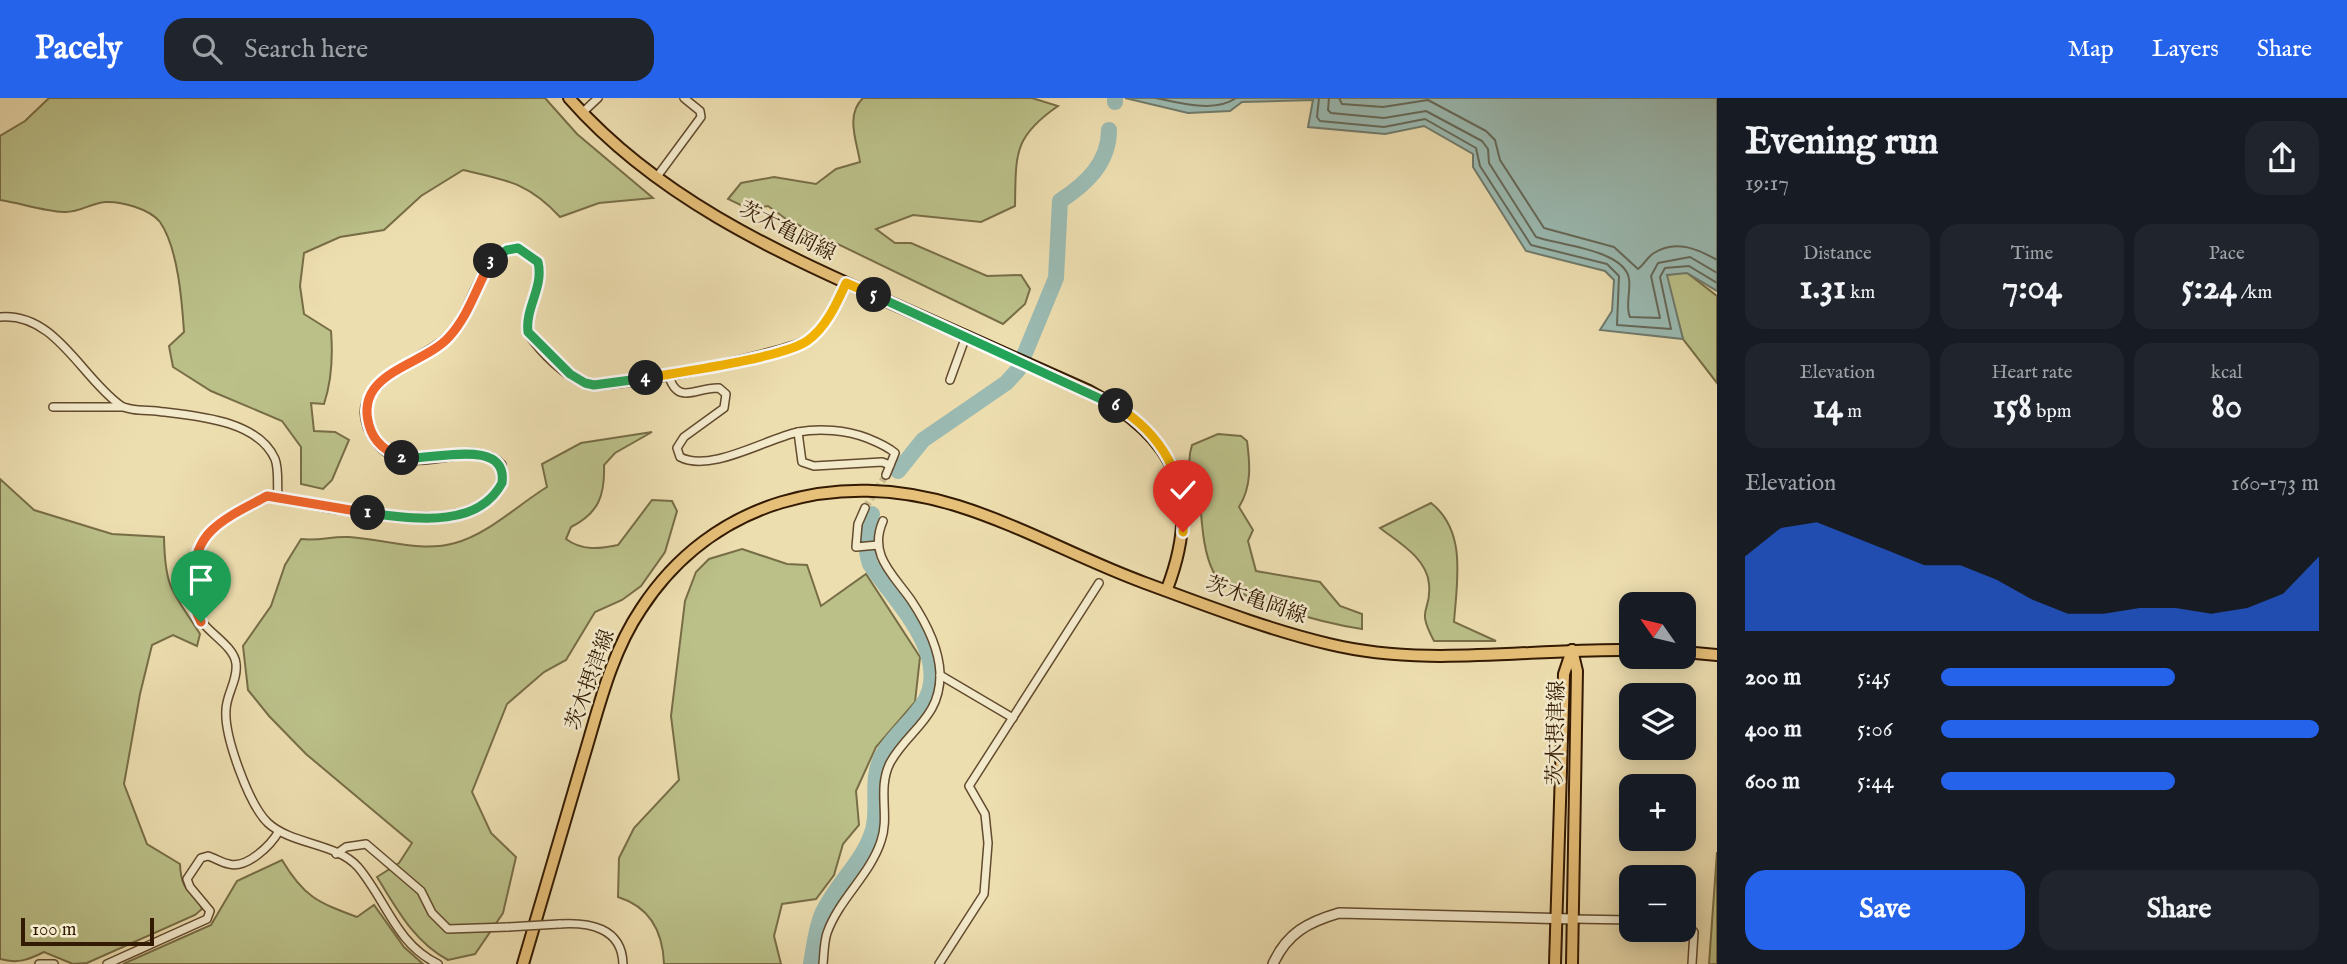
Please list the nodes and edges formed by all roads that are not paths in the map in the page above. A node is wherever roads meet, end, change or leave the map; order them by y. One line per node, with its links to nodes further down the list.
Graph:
1 (569, 98): 4 (main road, 茨木亀岡線)
2 (598, 98): 4 (street)
3 (684, 98): 5 (street)
4 (583, 113): 5 (main road, 茨木亀岡線)
5 (656, 178): 6 (main road, 茨木亀岡線)
6 (846, 283): 8 (main road, 茨木亀岡線); 9 (street)
7 (0, 317): 12 (street)
8 (967, 336): 10 (street); 22 (main road, 茨木亀岡線)
9 (668, 374): 13 (street); 18 (street)
10 (950, 380)
11 (53, 407): 12 (street)
12 (122, 407): 16 (street)
13 (798, 432): 14 (street); 14 (street)
14 (891, 465): 15 (street)
15 (886, 475)
16 (278, 496): 18 (street); 29 (street)
17 (865, 508): 20 (street)
18 (384, 515)
19 (883, 521): 20 (street)
20 (876, 545): 27 (street)
21 (1100, 583): 28 (street)
22 (1167, 589): 23 (main road, 茨木亀岡線); 39 (main road, 茨木摂津線)
23 (1572, 650): 24 (main road, 茨木亀岡線); 31 (main road, 茨木摂津線); 32 (main road, 茨木摂津線)
24 (1619, 650)
25 (1696, 653): 26 (main road)
26 (1717, 655)
27 (940, 676): 28 (street); 41 (street)
28 (1013, 718): 42 (street)
29 (279, 831): 30 (street); 37 (street)
30 (336, 854): 38 (street); 40 (street, bridge)
31 (1556, 919): 32 (street); 43 (street); 44 (main road, 茨木摂津線)
32 (1573, 919): 33 (street); 45 (main road, 茨木摂津線)
33 (1619, 920)
34 (1693, 942): 46 (street)
35 (39, 964): 36 (street)
36 (54, 964)
37 (107, 964)
38 (438, 964)
39 (523, 964)
40 (624, 964)
41 (823, 964)
42 (939, 964)
43 (1273, 964)
44 (1555, 964)
45 (1572, 964)
46 (1692, 964)

